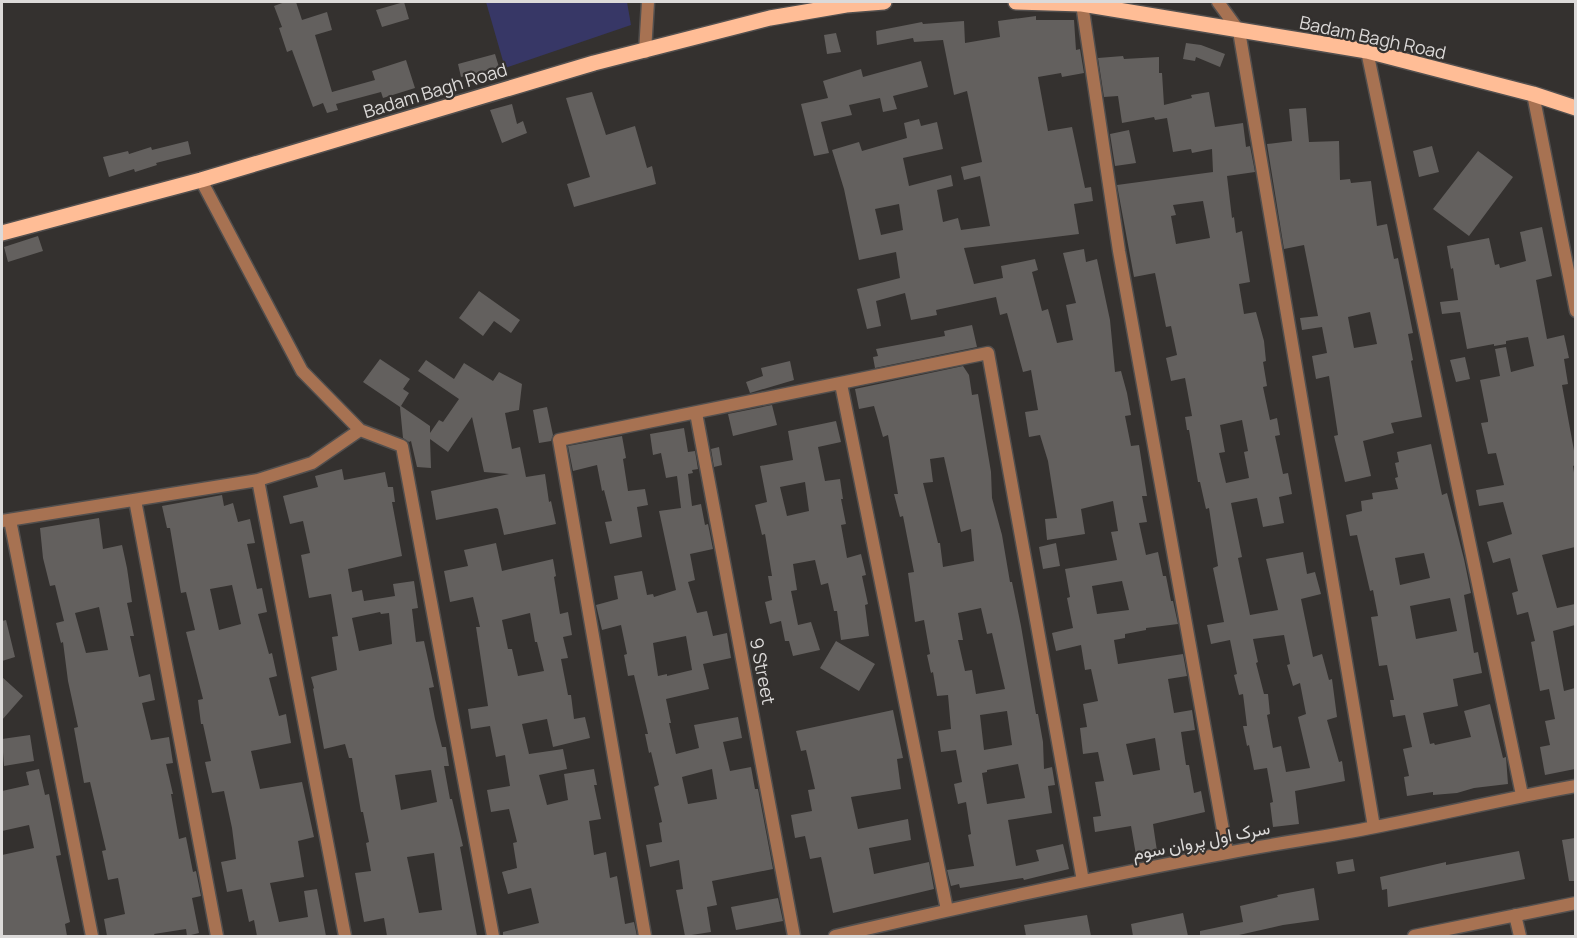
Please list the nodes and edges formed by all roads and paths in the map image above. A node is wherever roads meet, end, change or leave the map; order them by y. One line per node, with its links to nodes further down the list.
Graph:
1 (648, 2): 8 (street)
2 (884, 2): 8 (main road, Badam Bagh Road)
3 (1016, 2): 5 (main road, Badam Bagh Road)
4 (1218, 2): 6 (street)
5 (1082, 4): 6 (main road, Badam Bagh Road); 23 (street)
6 (1239, 31): 7 (main road, Badam Bagh Road); 22 (street)
7 (1367, 51): 9 (main road, Badam Bagh Road); 21 (street)
8 (645, 52): 11 (main road, Badam Bagh Road)
9 (1533, 94): 10 (main road, Badam Bagh Road); 13 (street)
10 (1575, 108)
11 (201, 180): 12 (main road, Badam Bagh Road); 16 (street)
12 (2, 233)
13 (1575, 311)
14 (841, 384): 15 (street); 24 (street); 26 (street)
15 (696, 413): 32 (street); 33 (street, 9 Street)
16 (360, 430): 17 (street); 31 (street)
17 (258, 480): 18 (street); 30 (street)
18 (135, 500): 19 (street); 29 (street)
19 (6, 520): 28 (street)
20 (1575, 786): 21 (street, سرک اول پروان سوم)
21 (1522, 795): 22 (street, سرک اول پروان سوم)
22 (1374, 827): 23 (street, سرک اول پروان سوم)
23 (1227, 852): 24 (street, سرک اول پروان سوم)
24 (1083, 881): 26 (street, سرک اول پروان سوم)
25 (1575, 903): 27 (street)
26 (947, 910): 34 (street, سرک اول پروان سوم)
27 (1515, 915): 35 (street); 36 (street)
28 (92, 936)
29 (217, 936)
30 (345, 936)
31 (493, 936)
32 (645, 936)
33 (794, 936)
34 (835, 936)
35 (1414, 936)
36 (1520, 936)

